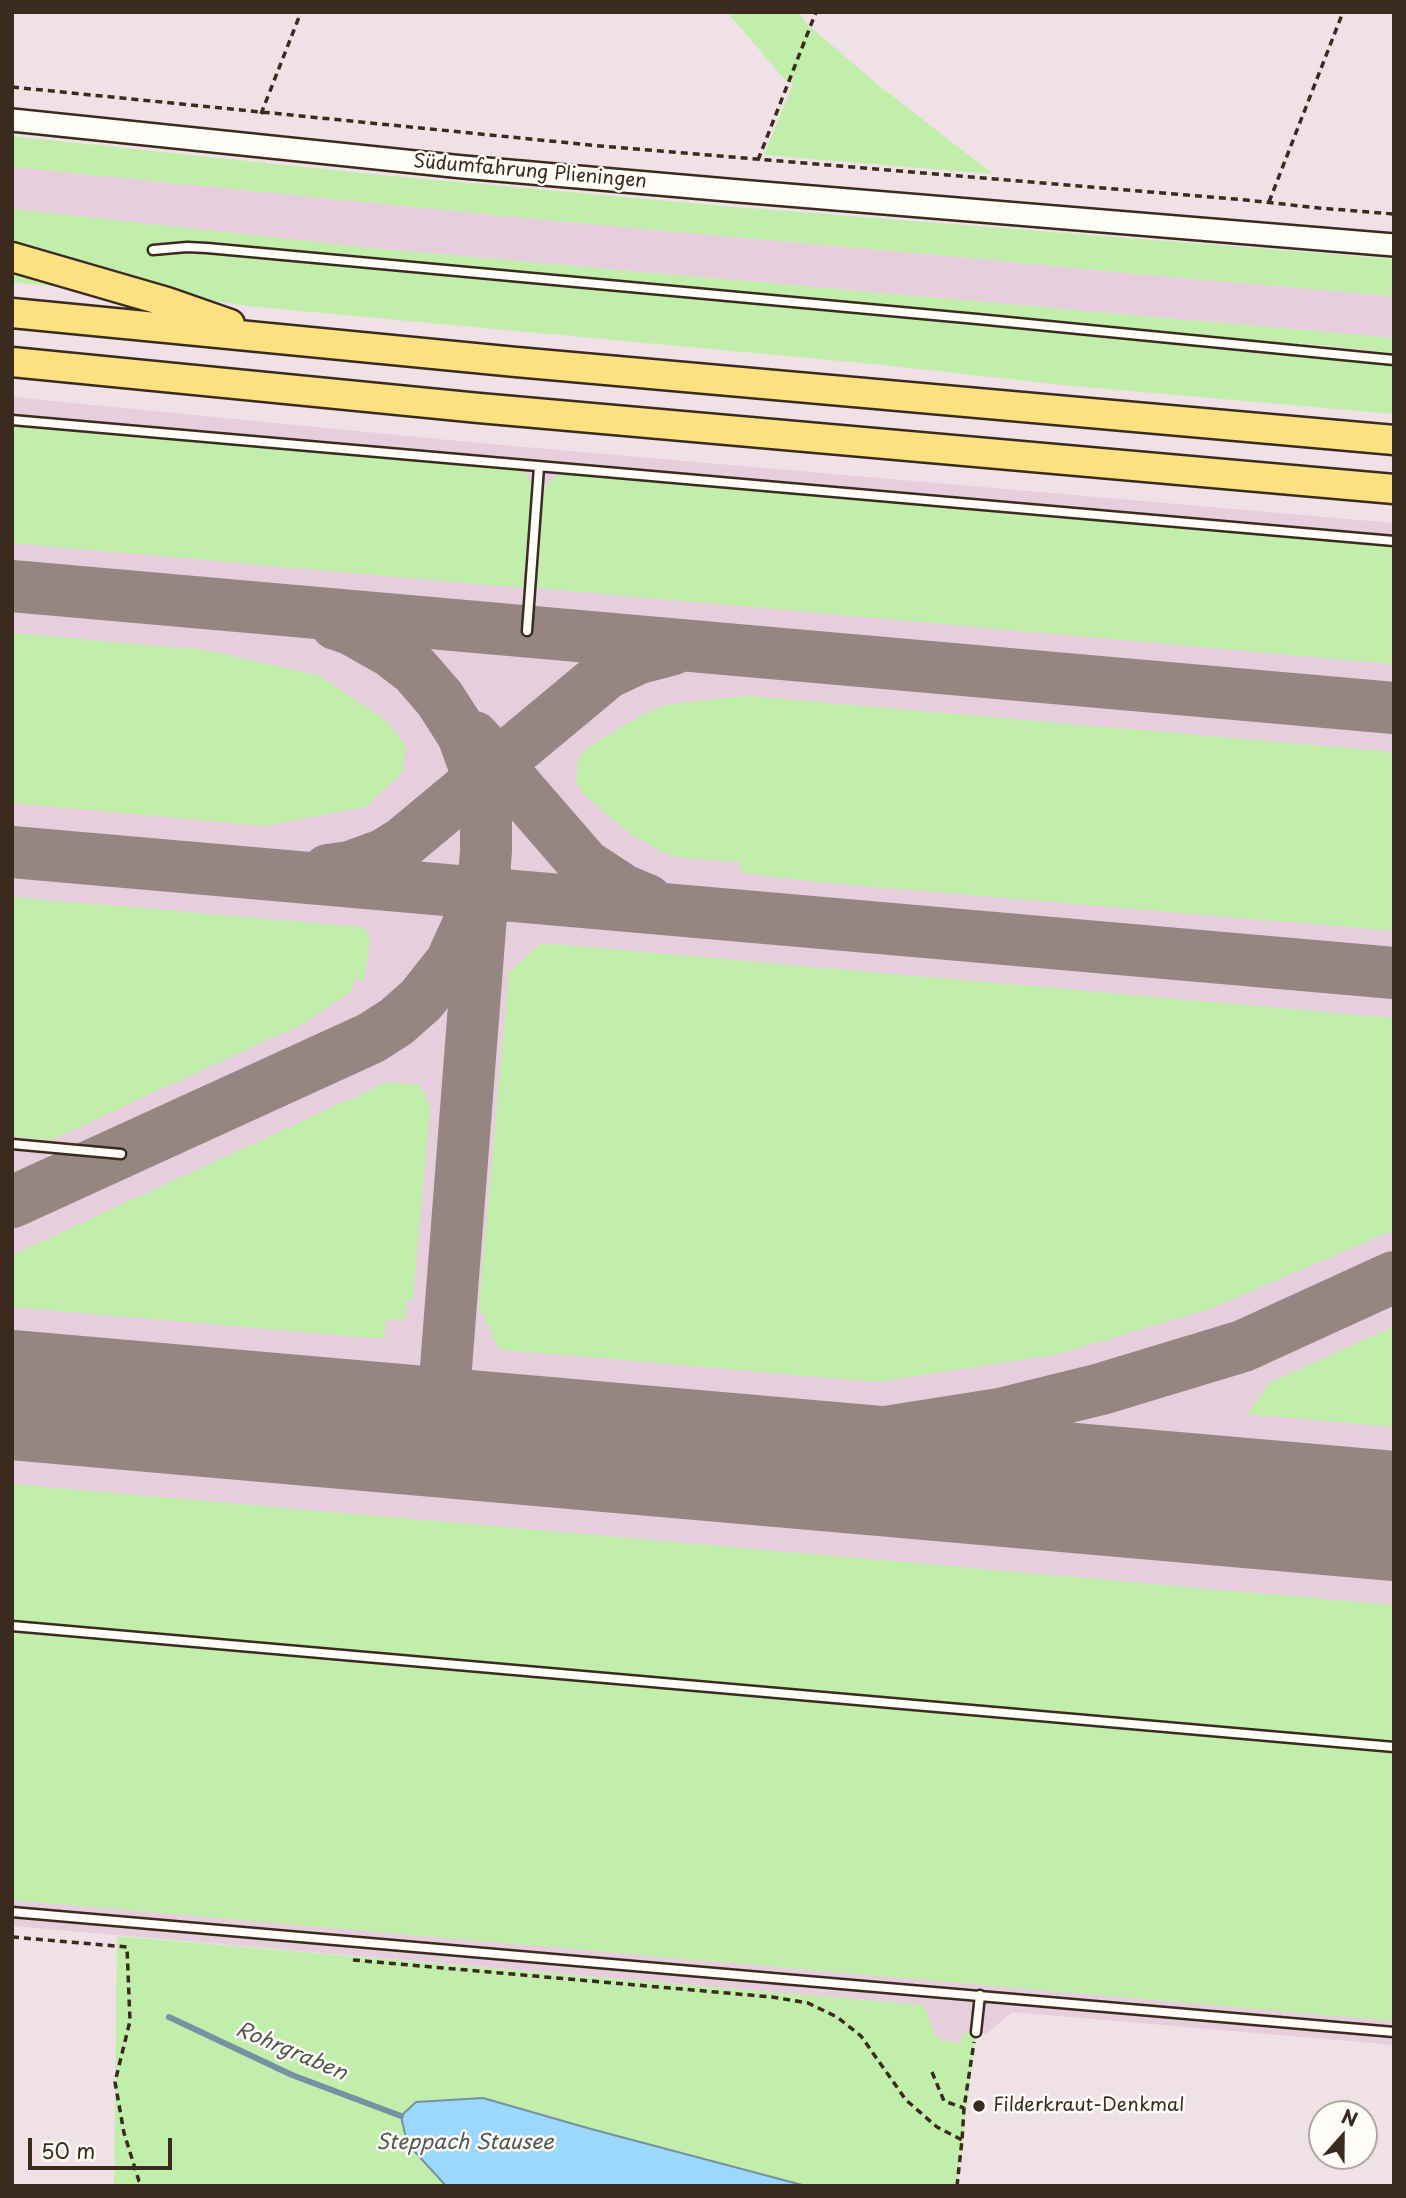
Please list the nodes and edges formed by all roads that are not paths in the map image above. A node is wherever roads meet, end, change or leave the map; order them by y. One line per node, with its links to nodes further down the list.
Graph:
1 (12, 120): 2 (main road, Südumfahrung Plieningen)
2 (1394, 245)
3 (153, 250): 7 (lane)
4 (12, 257): 6 (highway)
5 (12, 313): 6 (highway)
6 (272, 339): 10 (highway)
7 (1394, 360)
8 (12, 362): 12 (highway)
9 (12, 420): 11 (lane)
10 (1394, 440)
11 (539, 467): 13 (lane); 14 (lane)
12 (1394, 489)
13 (1394, 541)
14 (527, 631)
15 (12, 1144): 16 (lane)
16 (121, 1154)
17 (12, 1626): 18 (lane)
18 (1394, 1747)
19 (12, 1912): 20 (lane)
20 (980, 1995): 21 (lane); 22 (lane)
21 (976, 2032)
22 (1394, 2032)

